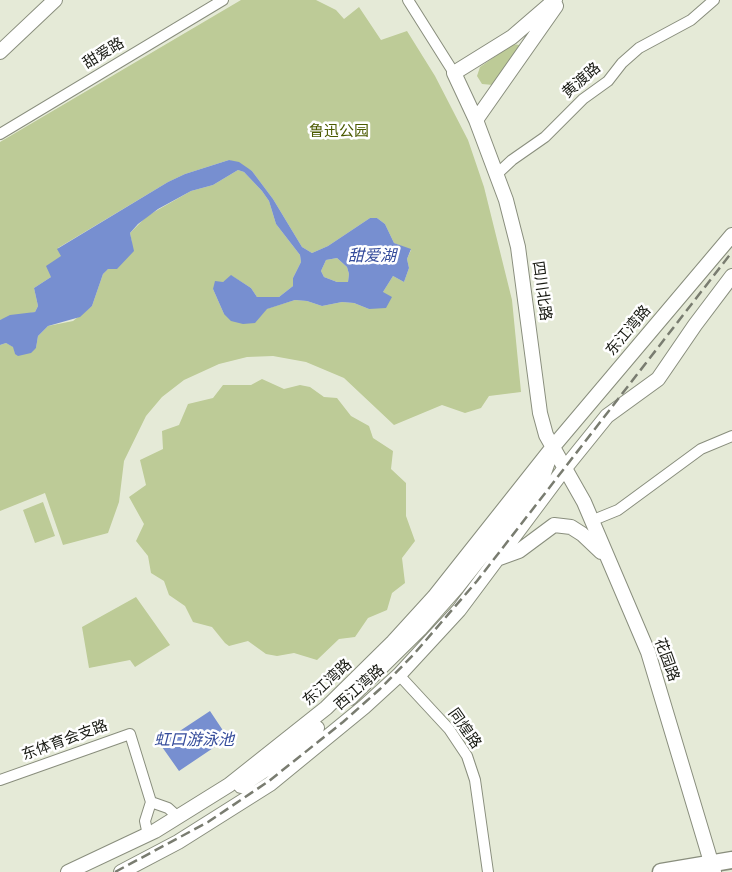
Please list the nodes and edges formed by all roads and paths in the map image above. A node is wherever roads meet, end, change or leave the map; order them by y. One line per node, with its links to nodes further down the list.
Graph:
1 (55, 0): 9 (main road)
2 (223, 0): 12 (street, 甜爱路)
3 (408, 0): 10 (street)
4 (555, 0): 7 (main road)
5 (562, 0): 8 (main road)
6 (714, 0): 13 (street, 黄渡路)
7 (512, 36): 8 (main road); 10 (main road)
8 (527, 47): 11 (main road)
9 (0, 52)
10 (454, 73): 11 (main road, 四川北路)
11 (476, 120): 13 (main road, 四川北路)
12 (0, 134)
13 (497, 174): 17 (main road, 四川北路)
14 (732, 235): 17 (main road, 东江湾路)
15 (732, 276): 18 (main road)
16 (732, 436): 19 (street)
17 (552, 448): 18 (main road, 四川北路); 25 (main road, 东江湾路); 30 (main road, 东江湾路)
18 (565, 468): 19 (main road, 花园路); 21 (main road, 西江湾路)
19 (592, 521): 20 (main road, 花园路)
20 (605, 555): 21 (main road); 28 (main road, 花园路)
21 (497, 559): 22 (main road, 西江湾路)
22 (399, 674): 31 (main road, 西江湾路); 32 (street, 同煌路)
23 (0, 780): 24 (street, 东体育会支路)
24 (151, 802): 25 (street); 26 (street)
25 (178, 817): 26 (main road, 东江湾路)
26 (148, 835): 29 (main road, 东江湾路)
27 (732, 860): 28 (main road)
28 (712, 867): 33 (main road)
29 (68, 872)
30 (88, 872)
31 (121, 872)
32 (488, 872)
33 (661, 872)

